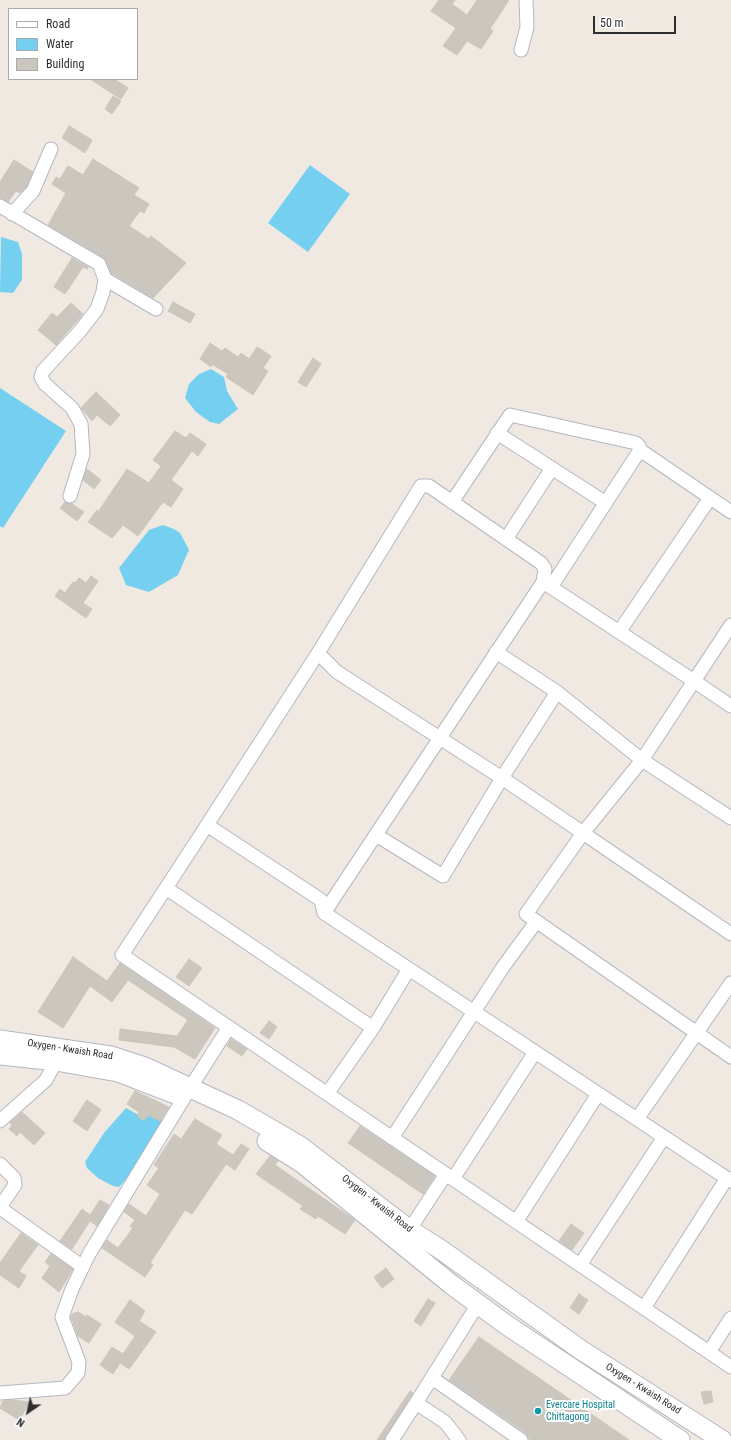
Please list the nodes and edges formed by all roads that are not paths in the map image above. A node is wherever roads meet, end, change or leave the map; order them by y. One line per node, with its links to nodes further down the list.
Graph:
1 (526, 0): 2 (street)
2 (521, 50)
3 (51, 149): 5 (street)
4 (0, 206): 5 (street)
5 (12, 214): 6 (street)
6 (105, 279): 7 (street); 11 (street)
7 (156, 309)
8 (497, 433): 9 (street); 10 (street); 13 (street)
9 (640, 450): 12 (street); 14 (street)
10 (552, 468): 14 (street); 16 (street)
11 (70, 496)
12 (710, 498): 15 (street); 19 (street)
13 (452, 502): 16 (street); 21 (street)
14 (606, 503): 17 (street)
15 (731, 512)
16 (506, 539): 17 (street)
17 (547, 584): 19 (street); 20 (street)
18 (731, 625): 22 (street)
19 (619, 632): 22 (street)
20 (496, 652): 23 (street); 25 (street)
21 (318, 653): 25 (street); 29 (street)
22 (694, 681): 24 (street); 26 (street)
23 (557, 692): 26 (street); 27 (street)
24 (731, 706)
25 (440, 737): 27 (street); 31 (street)
26 (642, 760): 28 (street); 30 (street)
27 (502, 778): 30 (street); 31 (street)
28 (731, 818)
29 (207, 824): 32 (street); 33 (street)
30 (583, 833): 34 (street); 35 (street)
31 (376, 835): 33 (street)
32 (166, 888): 39 (street); 40 (street)
33 (324, 913): 36 (street)
34 (536, 922): 38 (street); 41 (street)
35 (731, 934)
36 (409, 969): 38 (street); 40 (street)
37 (731, 983): 41 (street)
38 (473, 1011): 43 (street); 53 (street)
39 (229, 1027): 47 (street); 48 (street)
40 (373, 1028): 48 (street)
41 (697, 1033): 45 (street); 50 (street)
42 (0, 1040): 47 (main road, Oxygen - Kwaish Road)
43 (535, 1052): 49 (street); 55 (street)
44 (0, 1055): 46 (main road, Oxygen - Kwaish Road)
45 (731, 1057)
46 (56, 1061): 47 (main road, Oxygen - Kwaish Road); 51 (street)
47 (187, 1093): 58 (main road, Oxygen - Kwaish Road); 60 (street)
48 (327, 1094): 53 (street)
49 (598, 1094): 50 (street); 57 (street)
50 (637, 1119): 52 (street)
51 (0, 1121)
52 (664, 1137): 56 (street); 59 (street)
53 (392, 1138): 55 (street)
54 (0, 1164): 60 (street)
55 (449, 1177): 57 (street); 58 (street)
56 (729, 1180): 62 (street)
57 (516, 1222): 59 (street)
58 (405, 1237): 61 (main road, Oxygen - Kwaish Road); 74 (main road, Oxygen - Kwaish Road)
59 (580, 1265): 62 (street)
60 (83, 1267): 67 (street)
61 (478, 1304): 68 (street); 73 (main road, Oxygen - Kwaish Road)
62 (644, 1308): 64 (street)
63 (731, 1318): 64 (street)
64 (709, 1352): 65 (street)
65 (731, 1367)
66 (435, 1380): 72 (street)
67 (0, 1393)
68 (416, 1403): 70 (street); 71 (street)
69 (731, 1431): 74 (street)
70 (392, 1440)
71 (459, 1440)
72 (521, 1440)
73 (680, 1440)
74 (724, 1440)

